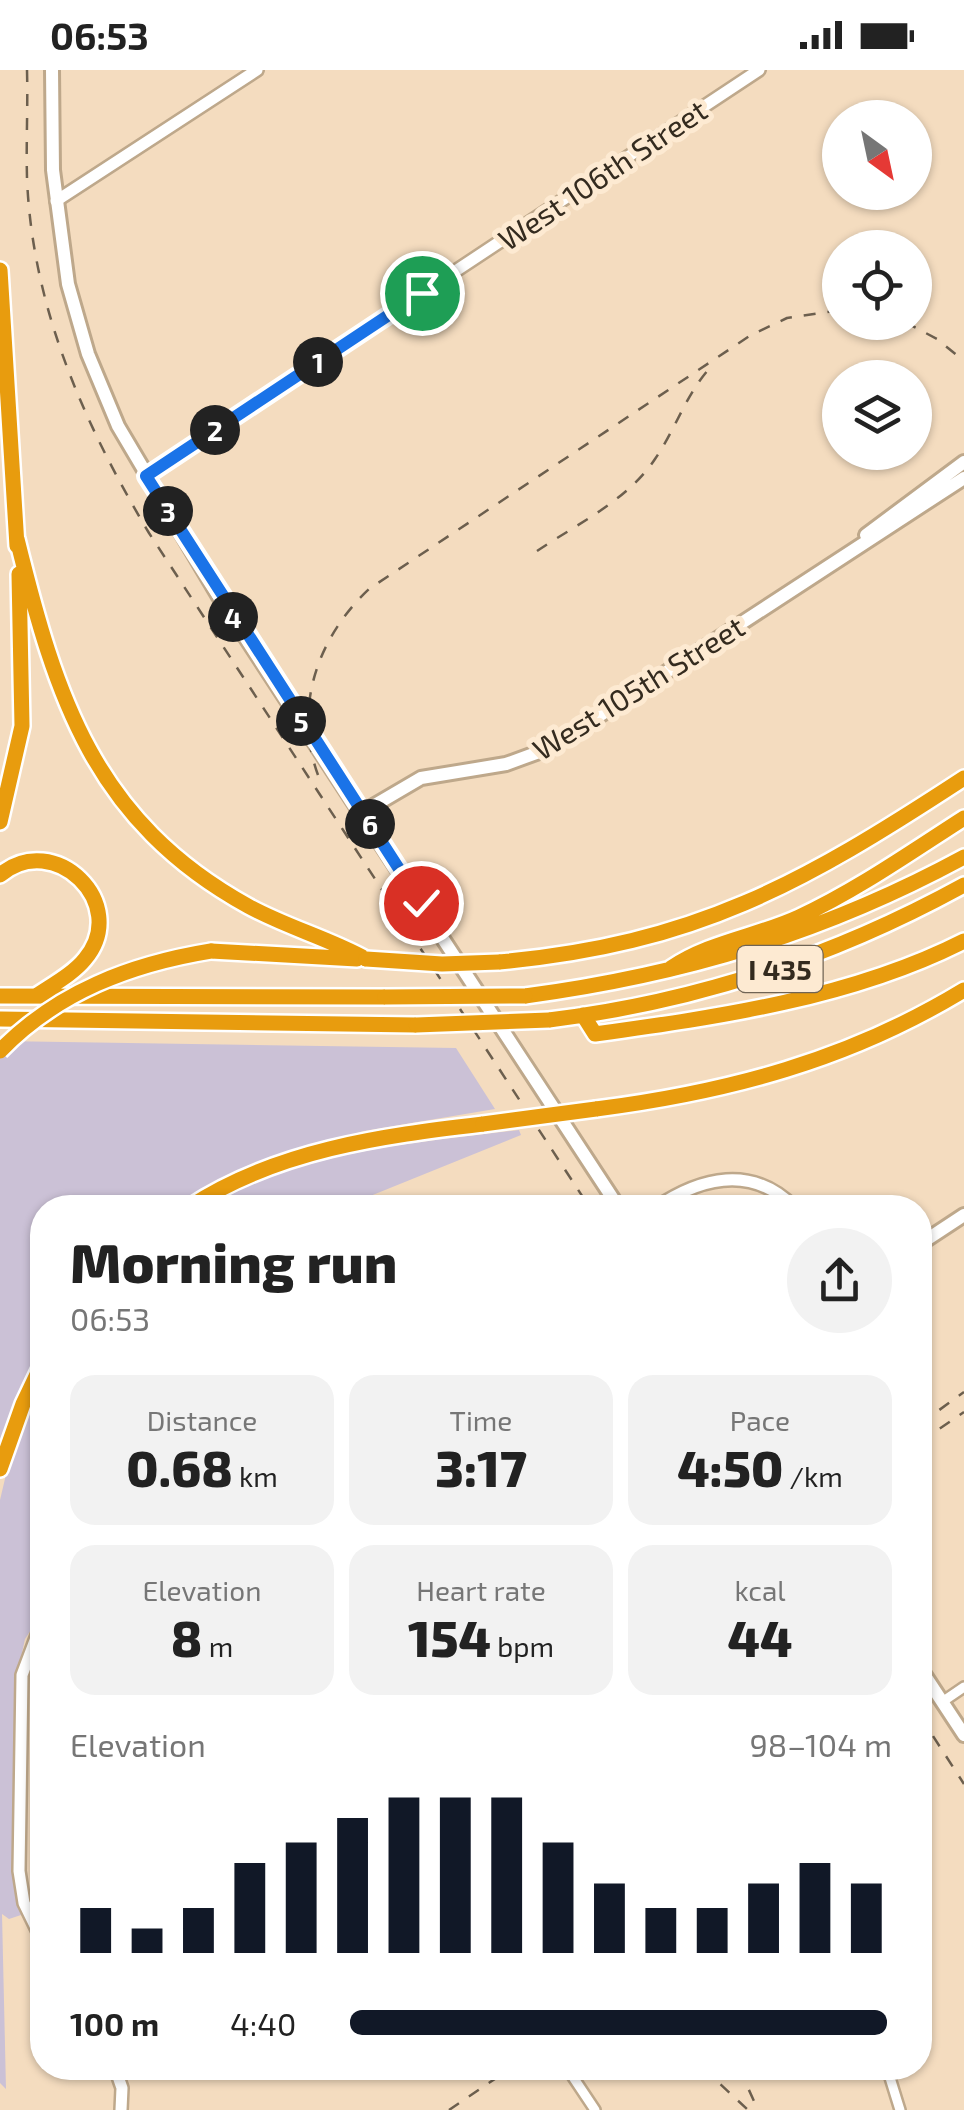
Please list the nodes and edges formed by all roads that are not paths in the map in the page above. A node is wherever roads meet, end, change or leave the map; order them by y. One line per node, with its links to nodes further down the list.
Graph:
1 (52, 70): 4 (main road)
2 (257, 70): 4 (street)
3 (759, 70): 7 (street, West 106th Street)
4 (56, 201): 7 (main road)
5 (0, 270): 9 (highway)
6 (964, 462): 10 (main road, West 105th Street)
7 (146, 476): 12 (main road)
8 (964, 478): 10 (main road, West 105th Street)
9 (16, 538): 14 (highway); 19 (highway)
10 (846, 554): 12 (main road, West 105th Street)
11 (964, 778): 19 (highway, bridge)
12 (363, 812): 28 (main road)
13 (964, 818): 20 (highway)
14 (0, 822)
15 (964, 858): 20 (highway, I 435)
16 (0, 876): 23 (highway)
17 (964, 886): 24 (highway, I 435)
18 (964, 940): 24 (highway)
19 (366, 959): 26 (highway, bridge)
20 (660, 975): 23 (highway, I 435, bridge)
21 (964, 990): 27 (highway, bridge)
22 (6, 996): 23 (highway, I 435)
23 (36, 996)
24 (582, 1016): 25 (highway, I 435, bridge)
25 (6, 1019)
26 (0, 1052)
27 (211, 1195)
28 (611, 1195)
29 (675, 1195): 30 (street)
30 (779, 1195)
31 (964, 1215): 32 (main road)
32 (932, 1236)
33 (30, 1390): 34 (highway)
34 (0, 1468)
35 (30, 1654): 40 (street)
36 (932, 1687): 38 (main road)
37 (964, 1687): 38 (street)
38 (942, 1702): 39 (main road)
39 (964, 1735)
40 (30, 1916)
41 (119, 2080): 44 (street)
42 (575, 2080): 45 (street)
43 (891, 2080): 46 (street)
44 (121, 2110)
45 (595, 2110)
46 (900, 2110)

